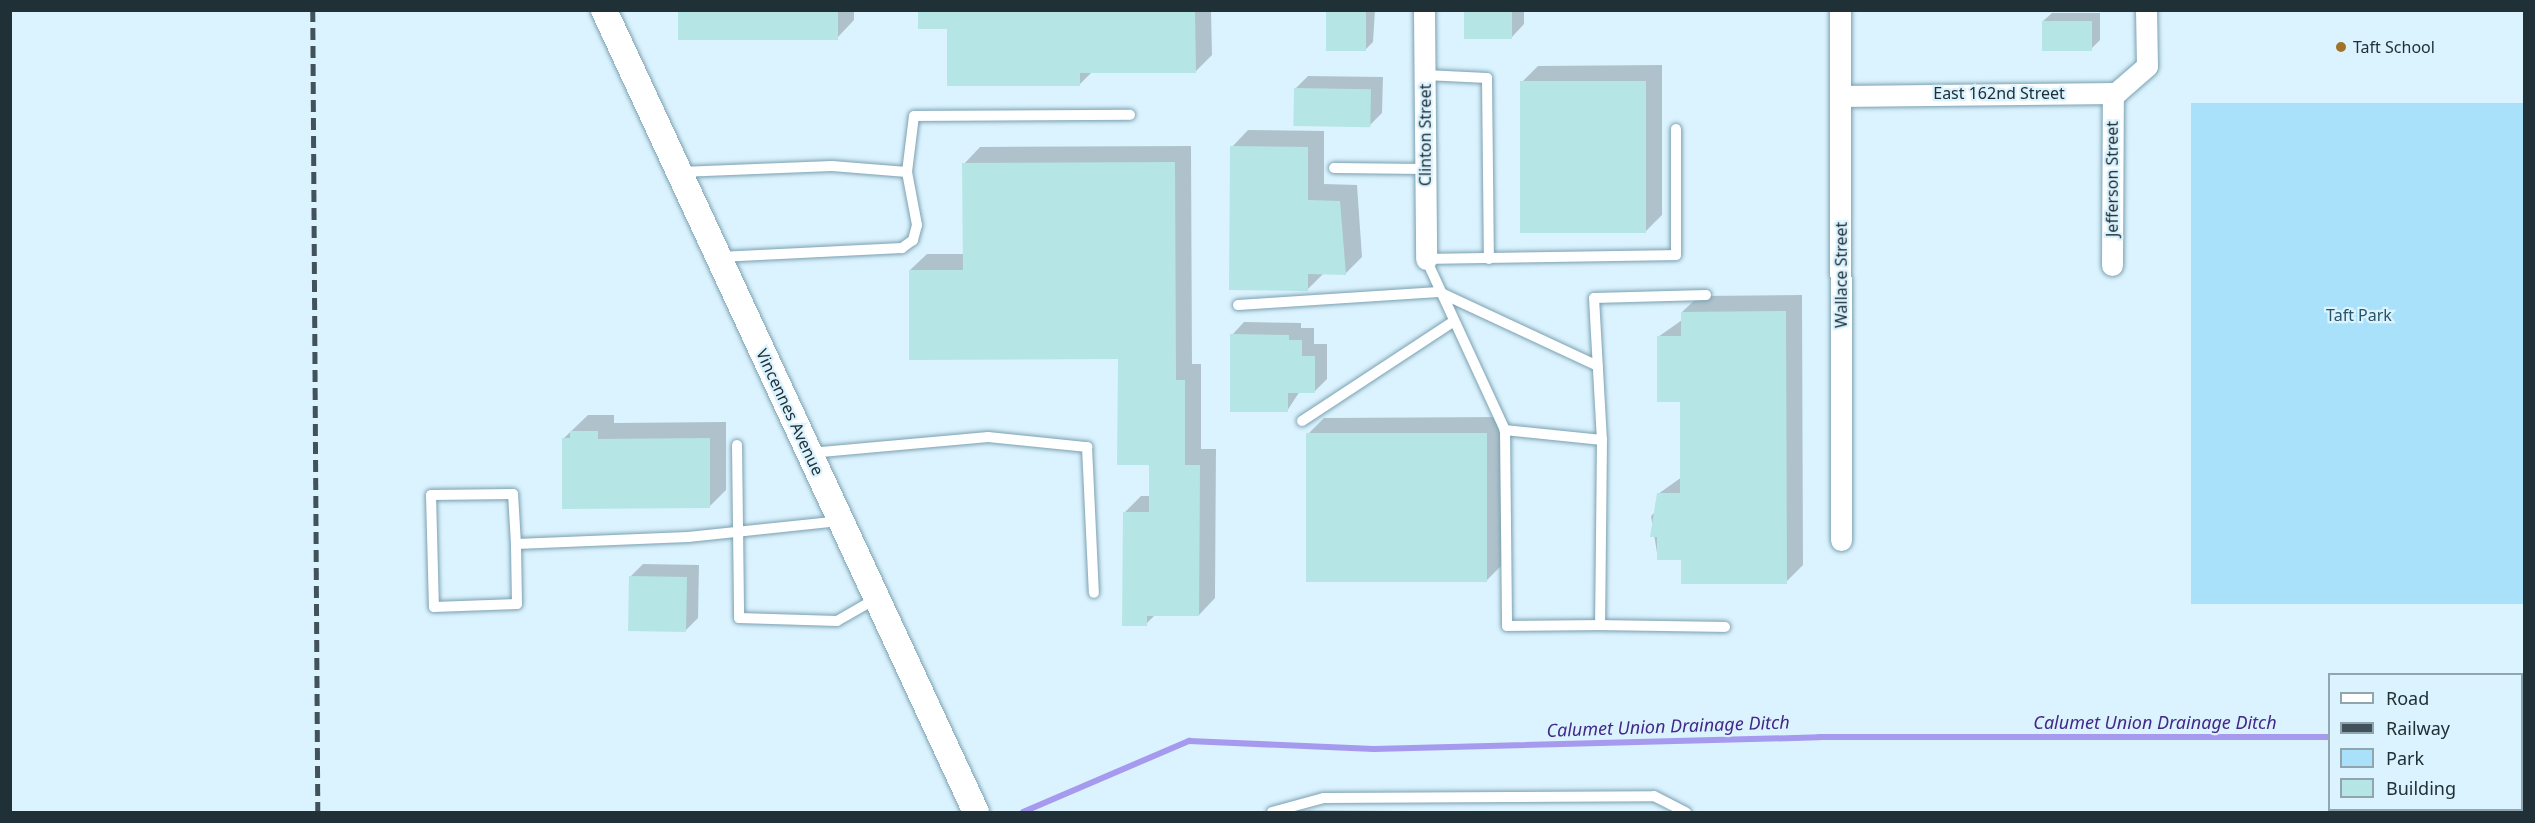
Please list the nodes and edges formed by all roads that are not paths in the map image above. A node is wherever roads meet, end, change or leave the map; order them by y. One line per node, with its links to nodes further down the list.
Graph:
1 (604, 10): 12 (street, Vincennes Avenue)
2 (1424, 10): 5 (street, Clinton Street)
3 (1840, 10): 7 (street, Wallace Street)
4 (2146, 10): 6 (street)
5 (1425, 75): 11 (street, Clinton Street); 16 (lane)
6 (2113, 93): 7 (street, East 162nd Street); 17 (street, Jefferson Street)
7 (1840, 96): 30 (street, Wallace Street)
8 (1130, 116): 13 (lane)
9 (1676, 129): 16 (lane)
10 (1334, 168): 11 (lane)
11 (1425, 169): 15 (street, Clinton Street)
12 (678, 172): 13 (lane); 14 (street, Vincennes Avenue)
13 (907, 172): 14 (lane)
14 (718, 257): 27 (street, Vincennes Avenue)
15 (1426, 259): 16 (lane); 18 (lane)
16 (1489, 259)
17 (2112, 265)
18 (1439, 292): 20 (lane); 21 (lane); 22 (lane)
19 (1707, 295): 22 (lane)
20 (1238, 305)
21 (1451, 323): 23 (lane); 24 (lane)
22 (1598, 366): 25 (lane)
23 (1302, 421)
24 (1505, 430): 25 (lane); 34 (lane)
25 (1602, 440): 34 (lane)
26 (738, 445): 29 (lane)
27 (809, 453): 28 (street, Vincennes Avenue); 32 (lane)
28 (840, 521): 29 (lane); 33 (street, Vincennes Avenue)
29 (739, 533): 31 (lane); 33 (lane)
30 (1841, 540)
31 (516, 544): 31 (lane)
32 (1094, 593)
33 (877, 598): 36 (street, Vincennes Avenue)
34 (1600, 625): 35 (lane)
35 (1725, 627)
36 (976, 813)
37 (1272, 813): 38 (lane)
38 (1686, 813)

